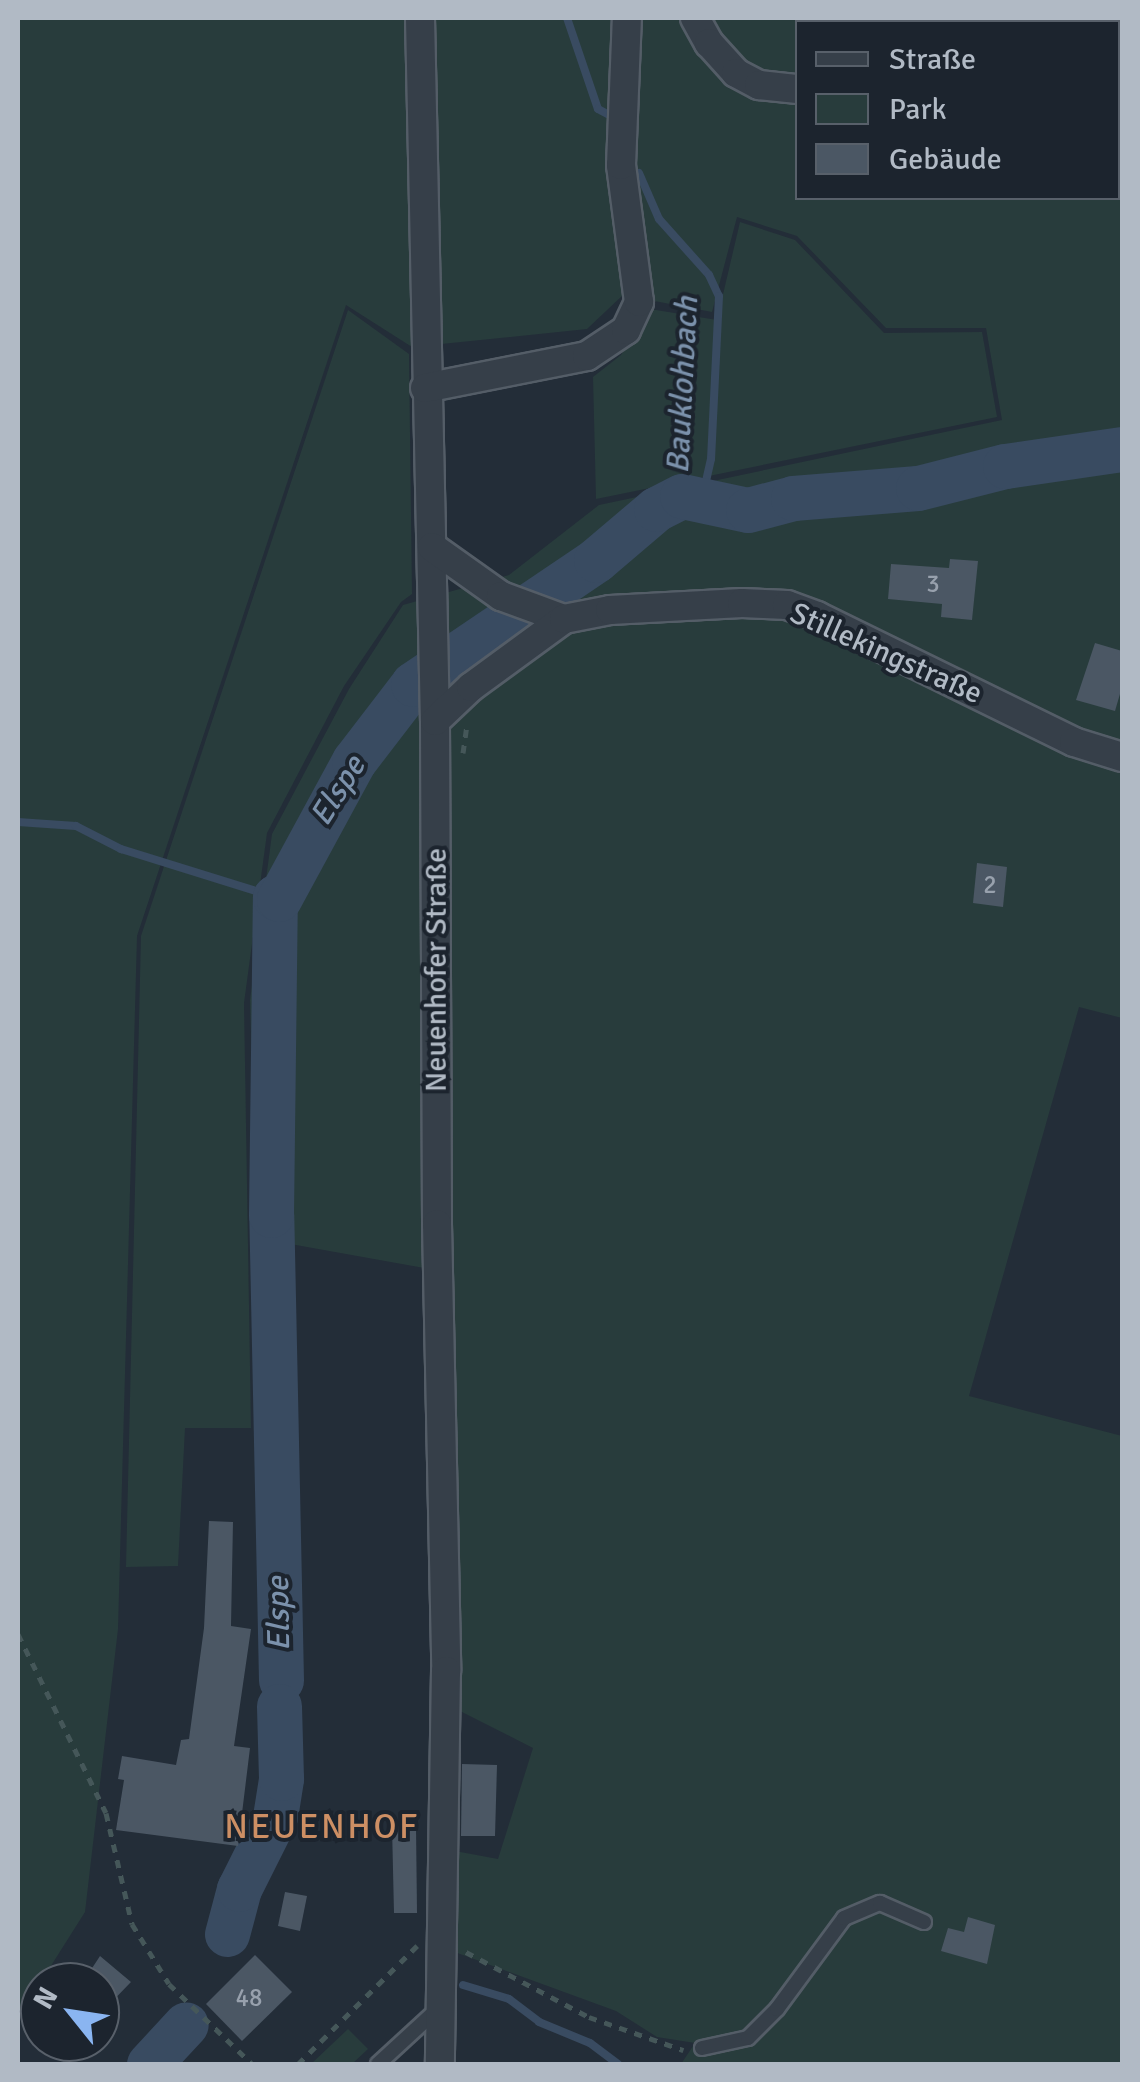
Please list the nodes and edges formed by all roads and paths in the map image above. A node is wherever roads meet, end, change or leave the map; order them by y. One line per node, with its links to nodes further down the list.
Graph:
1 (420, 18): 5 (street, Neuenhofer Straße)
2 (627, 18): 5 (street)
3 (695, 18): 4 (street)
4 (795, 90)
5 (425, 388): 6 (street, Neuenhofer Straße)
6 (432, 547): 7 (street); 8 (street, Neuenhofer Straße)
7 (551, 616): 8 (street, Stillekingstraße); 9 (street, Stillekingstraße)
8 (435, 721): 12 (street, Neuenhofer Straße)
9 (1122, 756)
10 (18, 1634): 15 (path)
11 (924, 1922): 14 (lane)
12 (441, 1931): 13 (street, Neuenhofer Straße); 14 (path); 16 (path)
13 (442, 2006): 17 (lane); 18 (street, Neuenhofer Straße)
14 (702, 2048)
15 (252, 2064)
16 (298, 2064)
17 (378, 2064)
18 (440, 2064)

